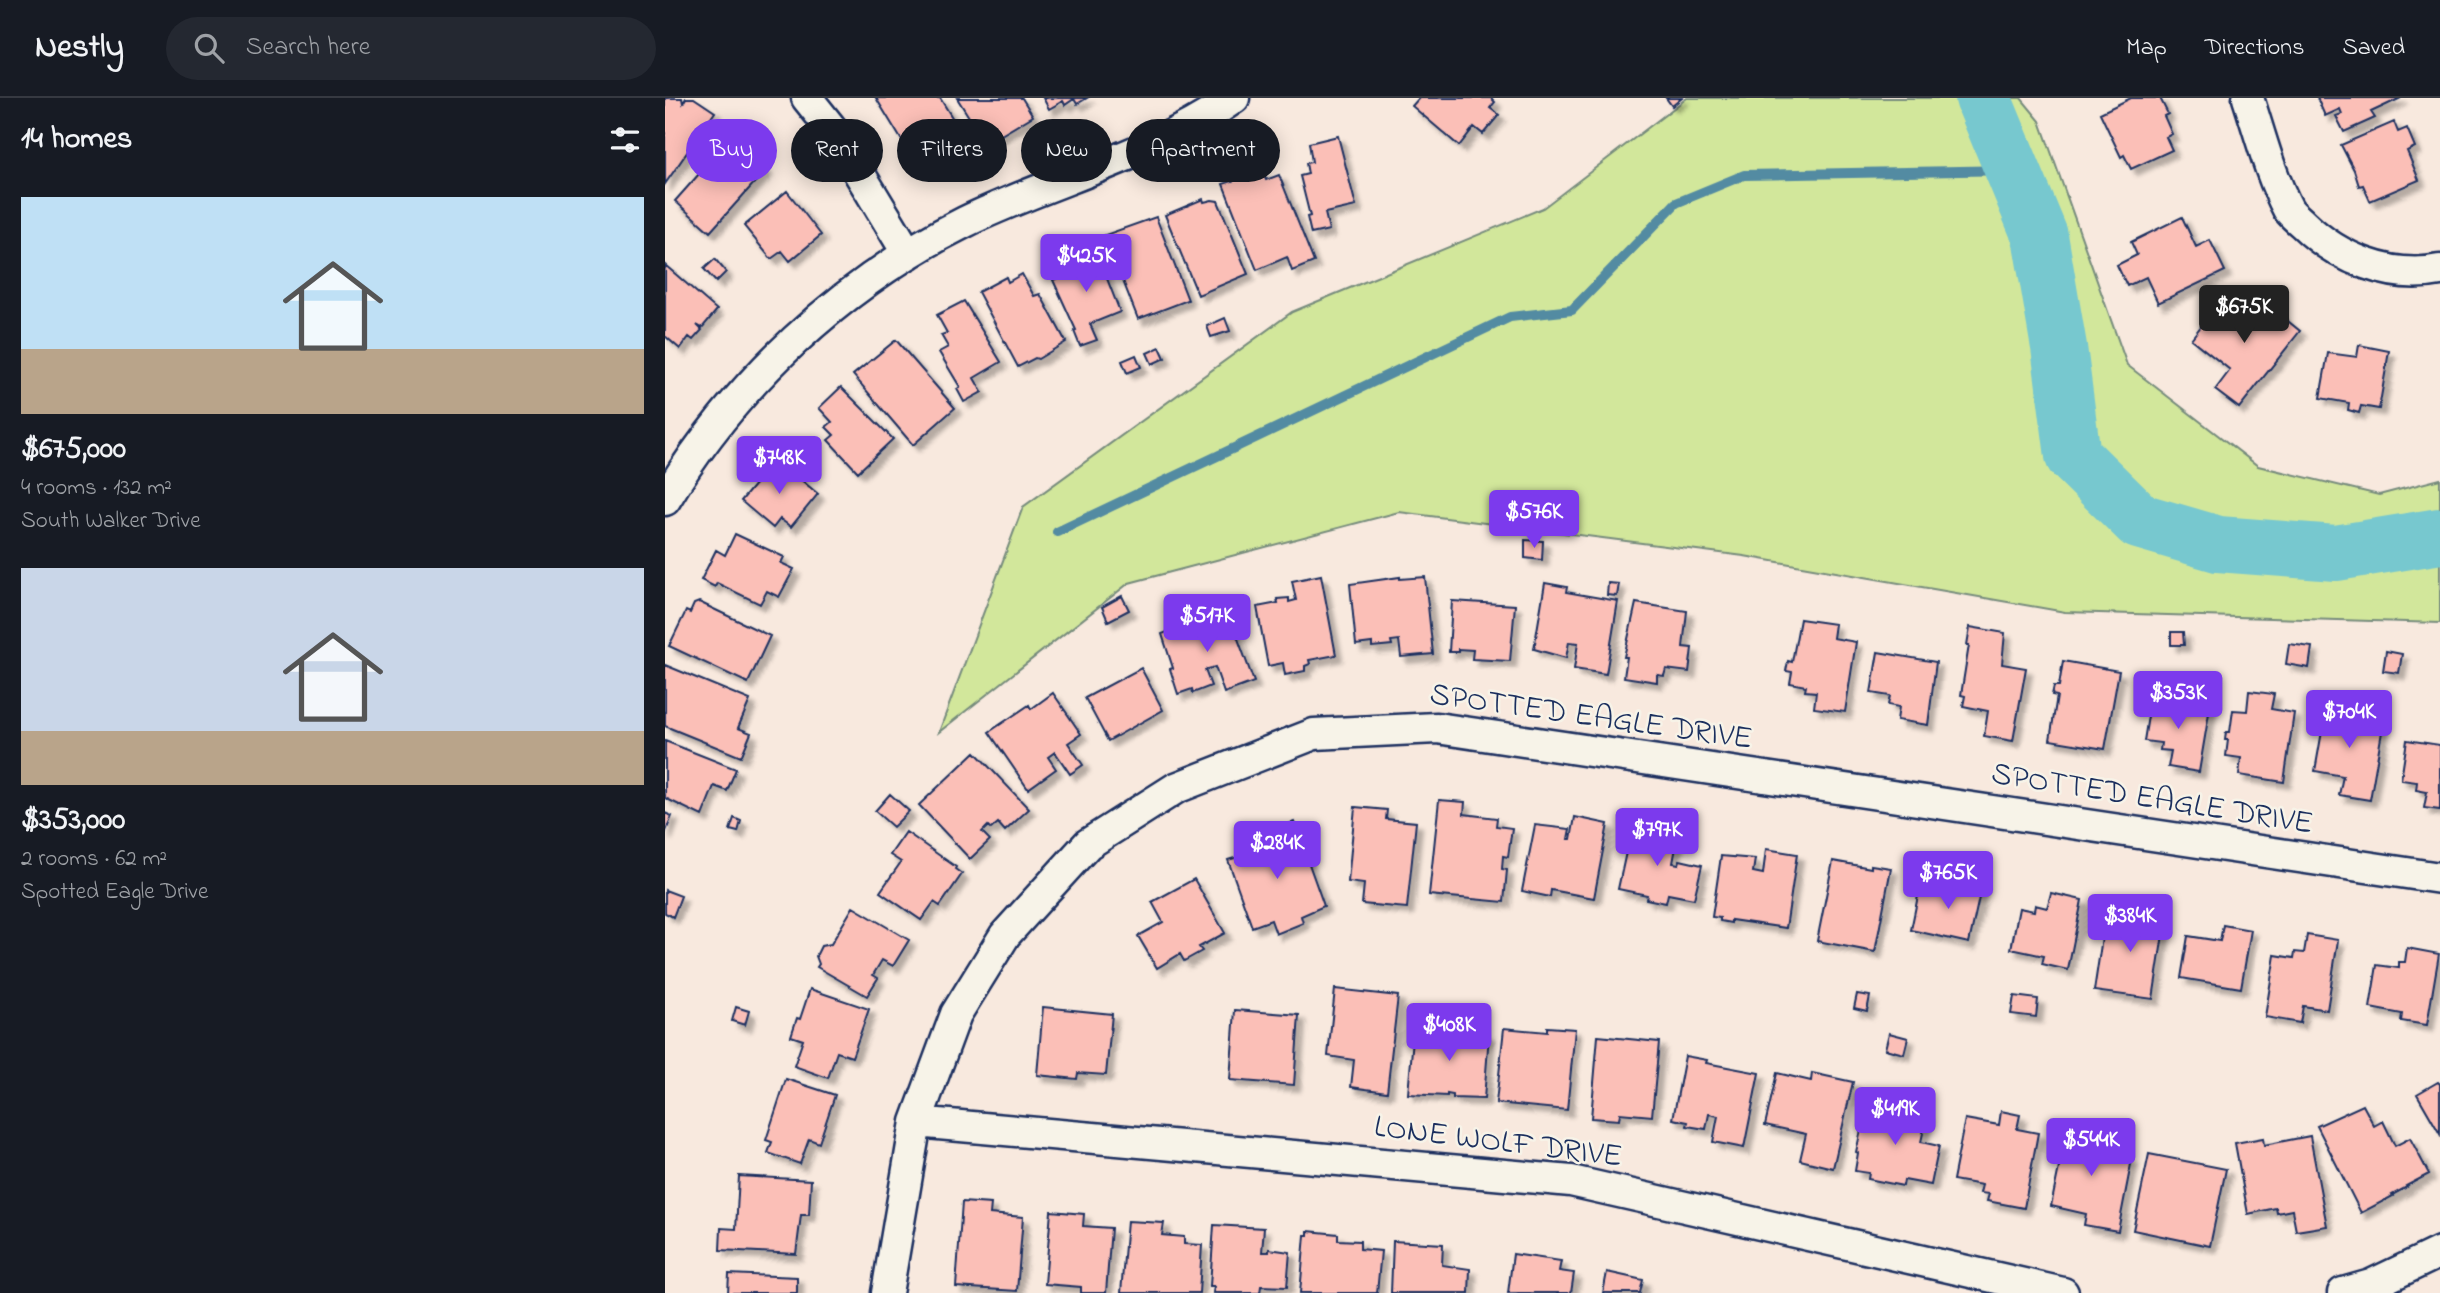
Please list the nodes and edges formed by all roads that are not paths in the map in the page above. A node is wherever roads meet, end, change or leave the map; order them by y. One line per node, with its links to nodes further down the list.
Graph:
1 (807, 98): 4 (street)
2 (1234, 98): 4 (street)
3 (2248, 98): 5 (street)
4 (908, 254): 6 (street)
5 (2440, 270)
6 (675, 460): 7 (street)
7 (665, 500)
8 (2440, 878): 9 (street, SPOTTED EAGLE DRIVE)
9 (916, 1122): 11 (street, SPOTTED EAGLE DRIVE); 12 (street, LONE WOLF DRIVE)
10 (2440, 1252): 13 (street)
11 (887, 1293)
12 (2063, 1293)
13 (2343, 1293)

